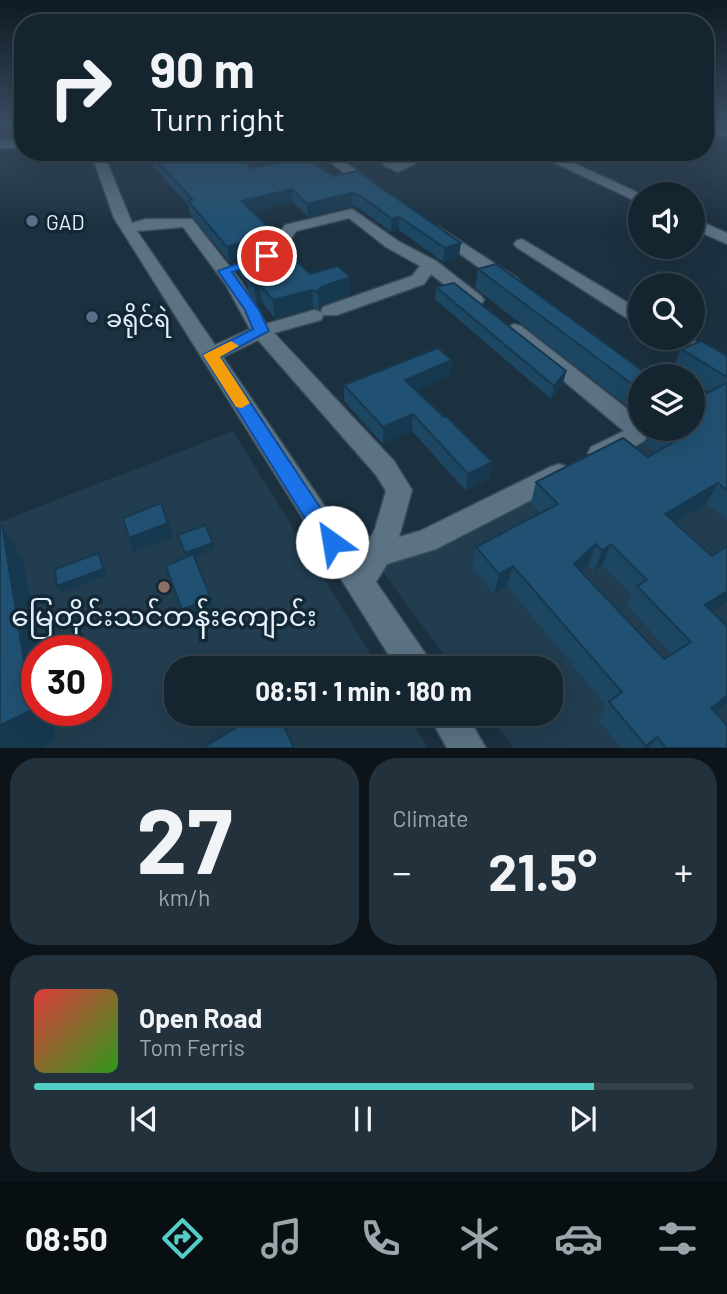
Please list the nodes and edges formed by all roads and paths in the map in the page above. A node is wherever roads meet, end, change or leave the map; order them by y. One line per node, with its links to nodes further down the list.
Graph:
1 (100, 161): 9 (street)
2 (336, 161): 7 (street)
3 (387, 161): 4 (street)
4 (413, 161)
5 (558, 161): 6 (street)
6 (628, 193)
7 (385, 196)
8 (419, 219): 15 (street)
9 (128, 228): 14 (street); 19 (street)
10 (705, 229): 11 (street)
11 (727, 239)
12 (522, 244): 16 (street)
13 (430, 265): 14 (street); 17 (street); 21 (street)
14 (224, 271): 17 (street)
15 (529, 294)
16 (628, 310)
17 (261, 331): 19 (street); 21 (street)
18 (695, 350): 20 (street)
19 (211, 355): 22 (street)
20 (727, 369)
21 (380, 554): 22 (street)
22 (358, 584): 23 (street)
23 (407, 656)
24 (453, 726): 25 (street)
25 (468, 748)

